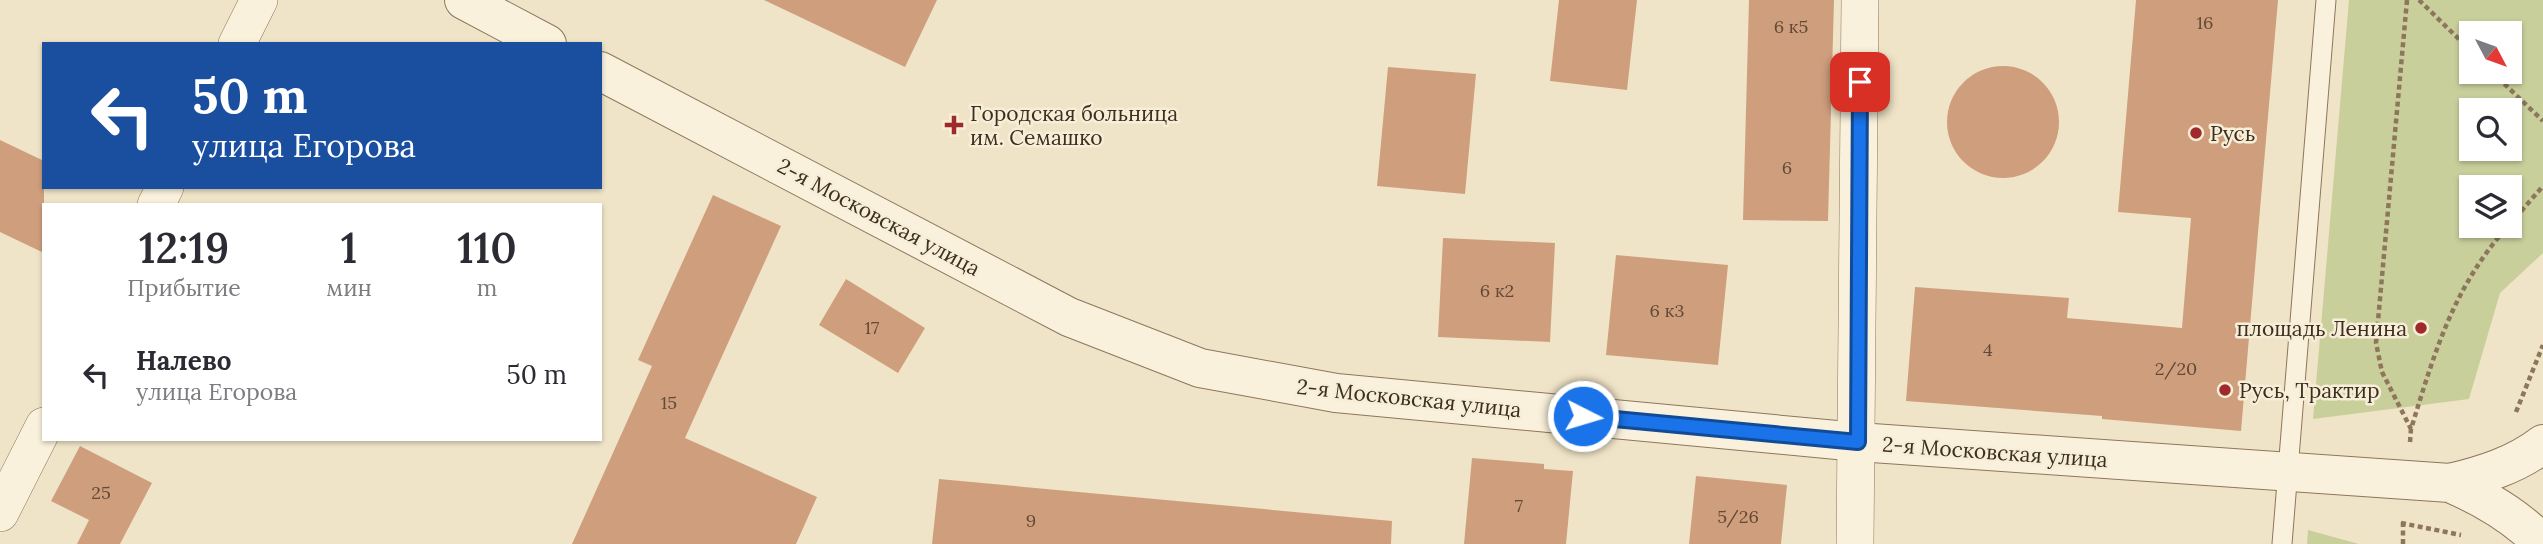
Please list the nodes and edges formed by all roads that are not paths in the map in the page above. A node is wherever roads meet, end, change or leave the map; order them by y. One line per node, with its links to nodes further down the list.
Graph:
1 (259, 0): 5 (street)
2 (464, 0): 6 (street)
3 (1860, 0): 9 (street)
4 (2326, 0): 11 (lane)
5 (238, 42)
6 (543, 42)
7 (602, 72): 9 (street, 2-я Московская улица)
8 (42, 430): 13 (street)
9 (1858, 442): 11 (street, 2-я Московская улица); 14 (street)
10 (2543, 444): 12 (street)
11 (2287, 472): 12 (street, 2-я Московская улица); 15 (lane)
12 (2450, 483): 16 (street)
13 (0, 513)
14 (1855, 544)
15 (2282, 544)
16 (2543, 544)

